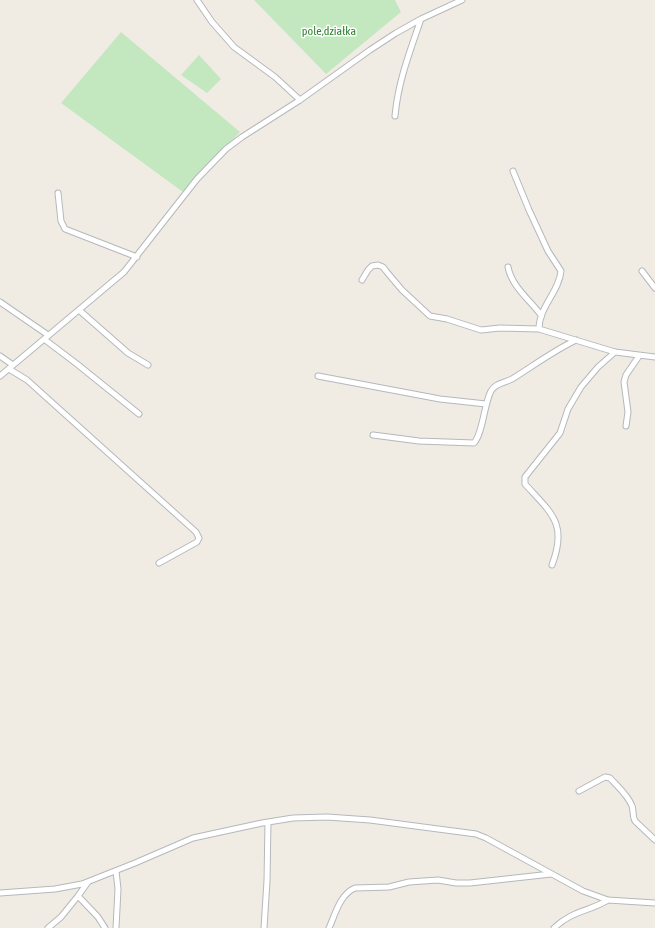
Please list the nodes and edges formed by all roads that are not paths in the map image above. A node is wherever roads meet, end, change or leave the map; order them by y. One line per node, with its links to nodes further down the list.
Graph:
1 (197, 0): 4 (street)
2 (462, 0): 3 (street)
3 (421, 19): 4 (street); 5 (street)
4 (300, 100): 8 (street)
5 (395, 116)
6 (513, 171): 15 (street)
7 (58, 193): 8 (street)
8 (137, 257): 14 (street)
9 (508, 267): 15 (street)
10 (642, 272): 12 (street)
11 (362, 280): 16 (street)
12 (655, 288)
13 (0, 302): 17 (street)
14 (79, 310): 17 (street); 23 (street)
15 (540, 315): 16 (street)
16 (539, 328): 18 (street)
17 (46, 337): 24 (street); 28 (street)
18 (576, 340): 19 (street); 27 (street)
19 (615, 352): 21 (street); 32 (street)
20 (0, 356): 24 (street)
21 (639, 356): 22 (street); 29 (street)
22 (655, 357)
23 (148, 365)
24 (11, 367): 25 (street); 31 (street)
25 (0, 376)
26 (318, 376): 27 (street)
27 (486, 404): 30 (street)
28 (140, 414)
29 (626, 426)
30 (373, 435)
31 (159, 563)
32 (552, 565)
33 (579, 791): 35 (street)
34 (268, 822): 36 (street); 37 (street); 46 (street)
35 (655, 840)
36 (116, 871): 38 (street); 45 (street)
37 (552, 874): 41 (street); 47 (street)
38 (89, 881): 39 (street); 40 (street)
39 (0, 893)
40 (78, 896): 43 (street); 44 (street)
41 (608, 900): 42 (street); 48 (street)
42 (655, 903)
43 (48, 928)
44 (105, 928)
45 (116, 928)
46 (264, 928)
47 (329, 928)
48 (554, 928)

